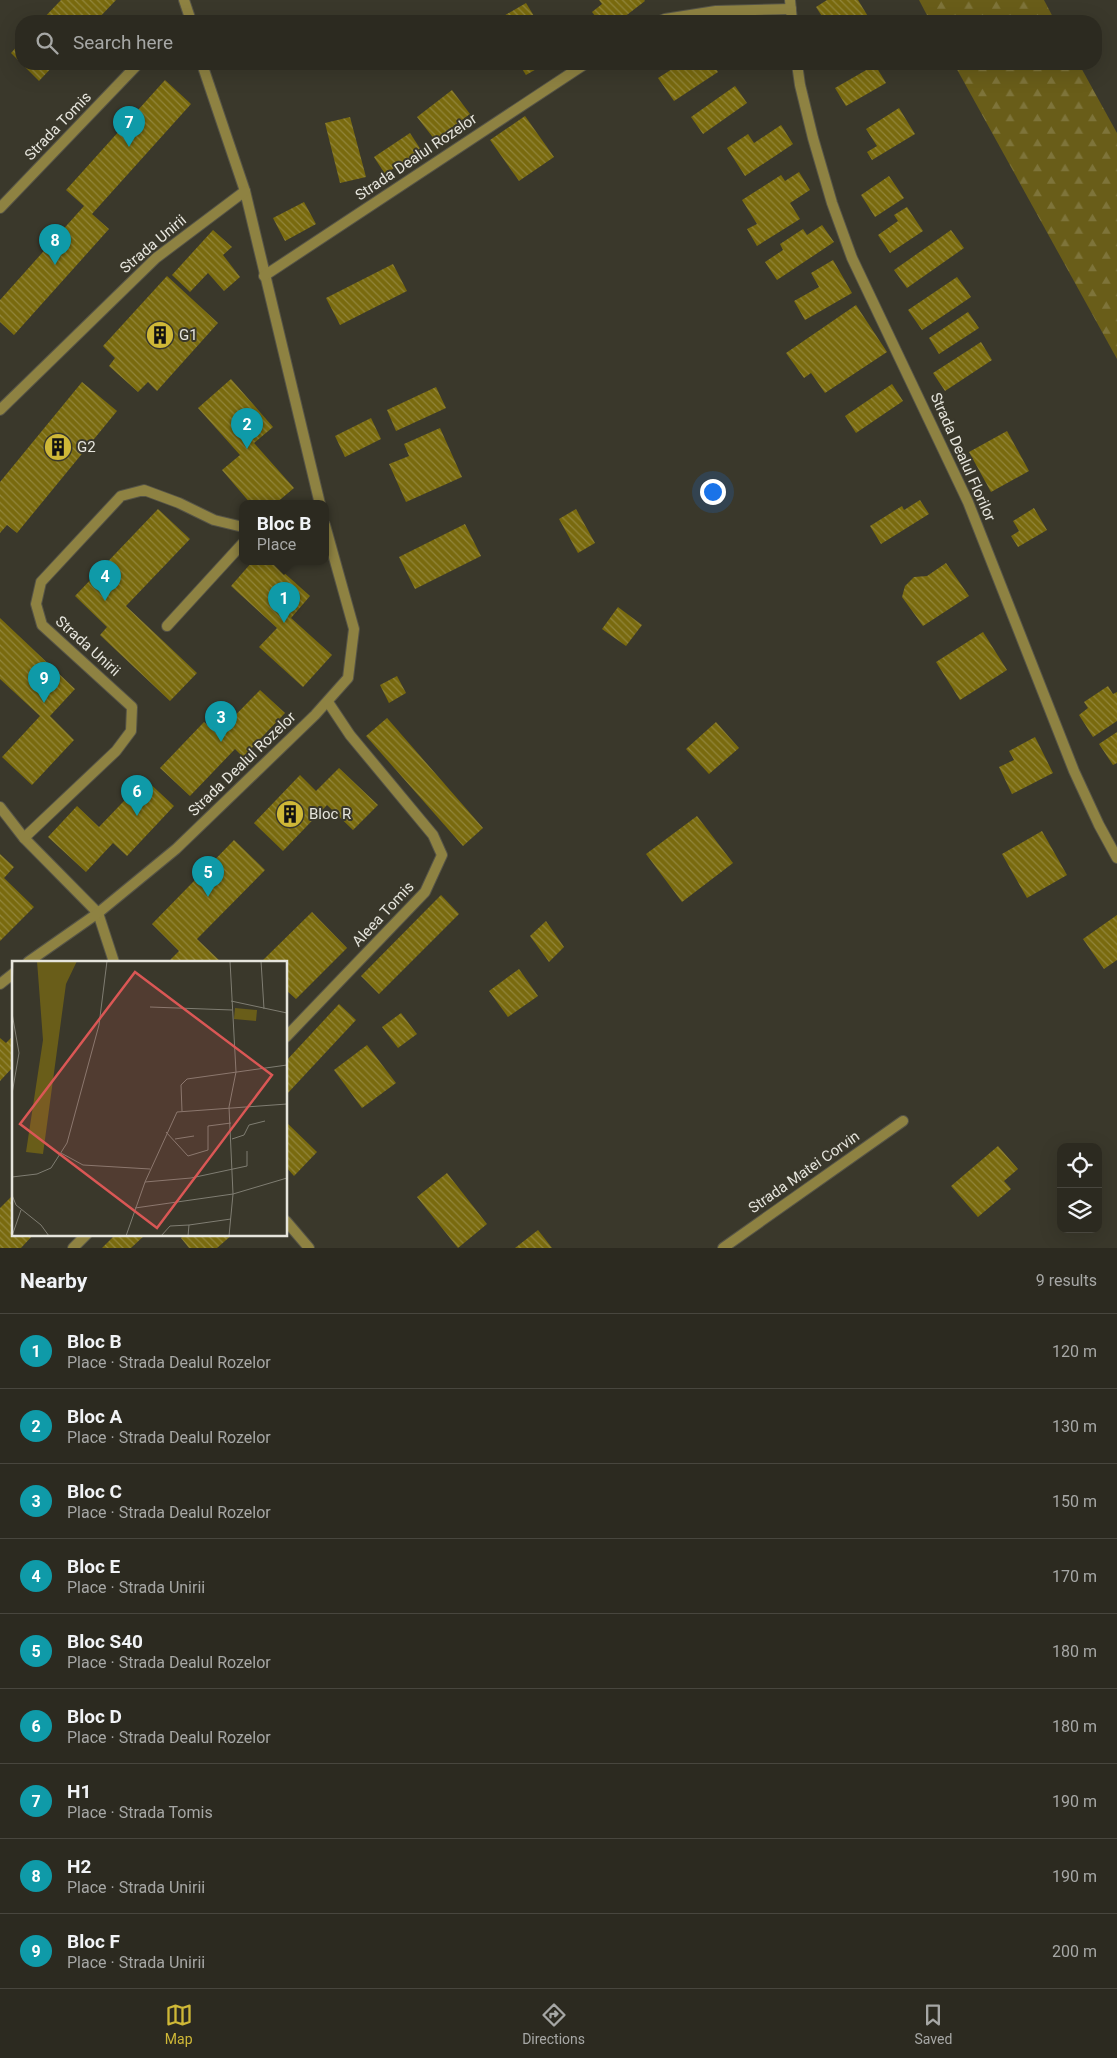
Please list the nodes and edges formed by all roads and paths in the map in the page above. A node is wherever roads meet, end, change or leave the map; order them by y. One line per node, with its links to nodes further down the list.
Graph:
1 (184, 0): 3 (street)
2 (790, 5): 4 (street)
3 (188, 15)
4 (690, 15)
5 (132, 70): 10 (street, Strada Tomis)
6 (204, 70): 9 (street)
7 (576, 70): 11 (street, Strada Dealul Rozelor)
8 (798, 70): 21 (street, Strada Dealul Florilor)
9 (245, 190): 11 (street); 12 (street, Strada Unirii)
10 (0, 208)
11 (264, 276): 13 (street)
12 (0, 410)
13 (319, 500)
14 (239, 526): 20 (street, Strada Unirii)
15 (329, 540): 18 (street, Strada Dealul Rozelor)
16 (239, 547): 17 (street)
17 (166, 626)
18 (328, 702): 22 (street, Strada Dealul Rozelor); 27 (street, Aleea Tomis)
19 (0, 807): 20 (street)
20 (24, 838): 22 (street)
21 (1117, 858)
22 (98, 913): 23 (street, Strada Dealul Rozelor); 24 (street)
23 (29, 961)
24 (114, 961)
25 (12, 975): 26 (street)
26 (0, 984)
27 (288, 1035)
28 (904, 1121): 33 (street, Strada Matei Corvin)
29 (288, 1223): 32 (street)
30 (86, 1236): 31 (street)
31 (73, 1248)
32 (309, 1248)
33 (723, 1248)

